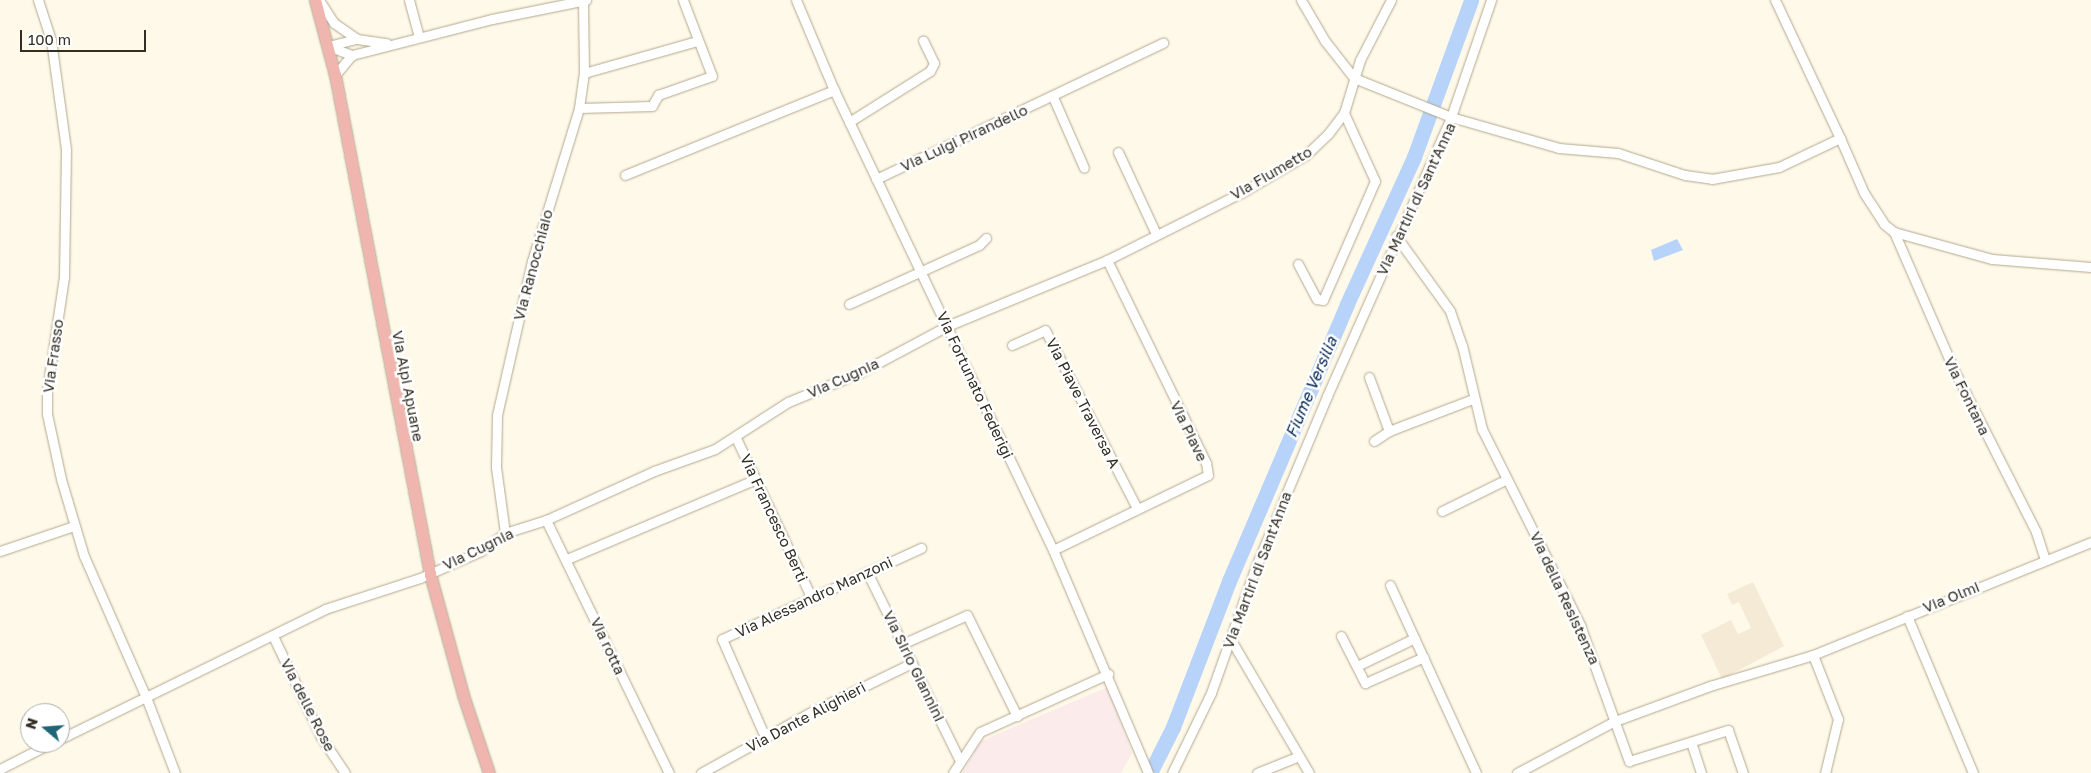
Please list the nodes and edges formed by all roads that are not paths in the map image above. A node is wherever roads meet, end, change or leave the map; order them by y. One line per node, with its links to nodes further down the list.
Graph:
1 (38, 0): 54 (street, Via Frasso)
2 (317, 0): 12 (street); 17 (main road, Via Alpi Apuane)
3 (409, 0): 11 (street)
4 (584, 0): 11 (street); 19 (street, Via Ranocchiaio)
5 (683, 0): 14 (street)
6 (796, 0): 22 (street, Via Fortunato Federigi)
7 (1301, 0): 21 (street)
8 (1391, 0): 21 (street, Via Fiumetto)
9 (1491, 0): 26 (street)
10 (1775, 0): 28 (street)
11 (419, 37): 15 (street)
12 (357, 39): 15 (street); 17 (street)
13 (923, 40): 27 (street)
14 (697, 41): 19 (street); 24 (street)
15 (398, 43): 18 (street)
16 (1164, 43): 23 (street, Via Luigi Pirandello)
17 (328, 46): 18 (street); 20 (main road, Via Alpi Apuane)
18 (352, 56): 20 (street)
19 (584, 73): 24 (street, Via Ranocchiaio)
20 (335, 76): 63 (main road, Via Alpi Apuane)
21 (1354, 78): 25 (street, Via Fiumetto); 26 (street)
22 (834, 90): 27 (street, Via Fortunato Federigi); 31 (street)
23 (1053, 97): 30 (street); 32 (street, Via Luigi Pirandello)
24 (580, 108): 55 (street, Via Ranocchiaio)
25 (1344, 113): 34 (street, Via Fiumetto); 38 (street)
26 (1449, 116): 28 (street, Via Martiri di Sant'Anna); 35 (street, Via Martiri di Sant'Anna)
27 (850, 122): 32 (street, Via Fortunato Federigi)
28 (1840, 138): 33 (street)
29 (1118, 152): 34 (street)
30 (1084, 168)
31 (626, 176)
32 (876, 179): 40 (street, Via Fortunato Federigi)
33 (1894, 232): 39 (street); 61 (street, Via Fontana)
34 (1156, 234): 37 (street, Via Fiumetto)
35 (1396, 236): 45 (street, Via della Resistenza); 70 (street, Via Martiri di Sant'Anna)
36 (986, 238): 40 (street)
37 (1107, 260): 42 (street, Via Fiumetto); 51 (street, Via Piave)
38 (1298, 264)
39 (2091, 267)
40 (920, 272): 41 (street); 42 (street, Via Fortunato Federigi)
41 (849, 304)
42 (947, 326): 47 (street, Via Cugnia); 58 (street, Via Fortunato Federigi)
43 (1012, 345): 51 (street, Via Piave Traversa A)
44 (1369, 377): 46 (street)
45 (1473, 399): 46 (street); 50 (street, Via della Resistenza)
46 (1390, 431): 48 (street)
47 (736, 438): 49 (street, Via Francesco Berti); 53 (street, Via Cugnia)
48 (1374, 441)
49 (756, 479): 60 (street); 65 (street, Via Francesco Berti)
50 (1507, 479): 52 (street); 79 (street, Via della Resistenza)
51 (1137, 508): 58 (street, Via Piave)
52 (1442, 511)
53 (546, 520): 55 (street, Via Cugnia); 60 (street, Via rotta)
54 (74, 526): 59 (street); 77 (street, Via Frasso)
55 (505, 532): 63 (street, Via Cugnia)
56 (2091, 542): 61 (street, Via Olmi)
57 (921, 548): 62 (street, Via Alessandro Manzoni)
58 (1053, 550): 76 (street, Via Fortunato Federigi)
59 (0, 551)
60 (567, 559): 91 (street, Via rotta)
61 (2045, 559): 66 (street, Via Olmi)
62 (867, 572): 65 (street, Via Alessandro Manzoni); 71 (street, Via Sirio Giannini)
63 (430, 574): 67 (street, Via Cugnia); 90 (main road, Via Alpi Apuane)
64 (1390, 585): 69 (street)
65 (812, 599): 81 (street, Via Alessandro Manzoni)
66 (1906, 616): 72 (street, Via Olmi); 87 (street)
67 (273, 636): 77 (street, Via Cugnia); 89 (street, Via delle Rose)
68 (1341, 636): 75 (street)
69 (1415, 638): 73 (street); 75 (street)
70 (1230, 640): 84 (street); 95 (street, Via Martiri di Sant'Anna)
71 (902, 644): 74 (street, Via Sirio Giannini); 78 (street)
72 (1813, 655): 79 (street, Via Olmi); 102 (street)
73 (1424, 657): 75 (street); 98 (street)
74 (912, 663): 81 (street, Via Dante Alighieri); 85 (street, Via Sirio Giannini)
75 (1357, 666)
76 (1108, 674): 78 (street); 94 (street, Via Fortunato Federigi)
77 (146, 697): 80 (street, Via Cugnia); 88 (street, Via Frasso)
78 (1017, 716): 85 (street)
79 (1615, 721): 82 (street); 99 (street, Via Olmi)
80 (70, 734)
81 (765, 737): 92 (street, Via Dante Alighieri)
82 (1691, 742): 100 (street); 101 (street)
83 (31, 753): 86 (street)
84 (1298, 756): 96 (street); 97 (street)
85 (960, 761): 93 (street)
86 (0, 769)
87 (1971, 772)
88 (175, 773)
89 (345, 773)
90 (489, 773)
91 (669, 773)
92 (701, 773)
93 (953, 773)
94 (1148, 773)
95 (1172, 773)
96 (1256, 773)
97 (1309, 773)
98 (1476, 773)
99 (1517, 773)
100 (1701, 773)
101 (1743, 773)
102 (1825, 773)

